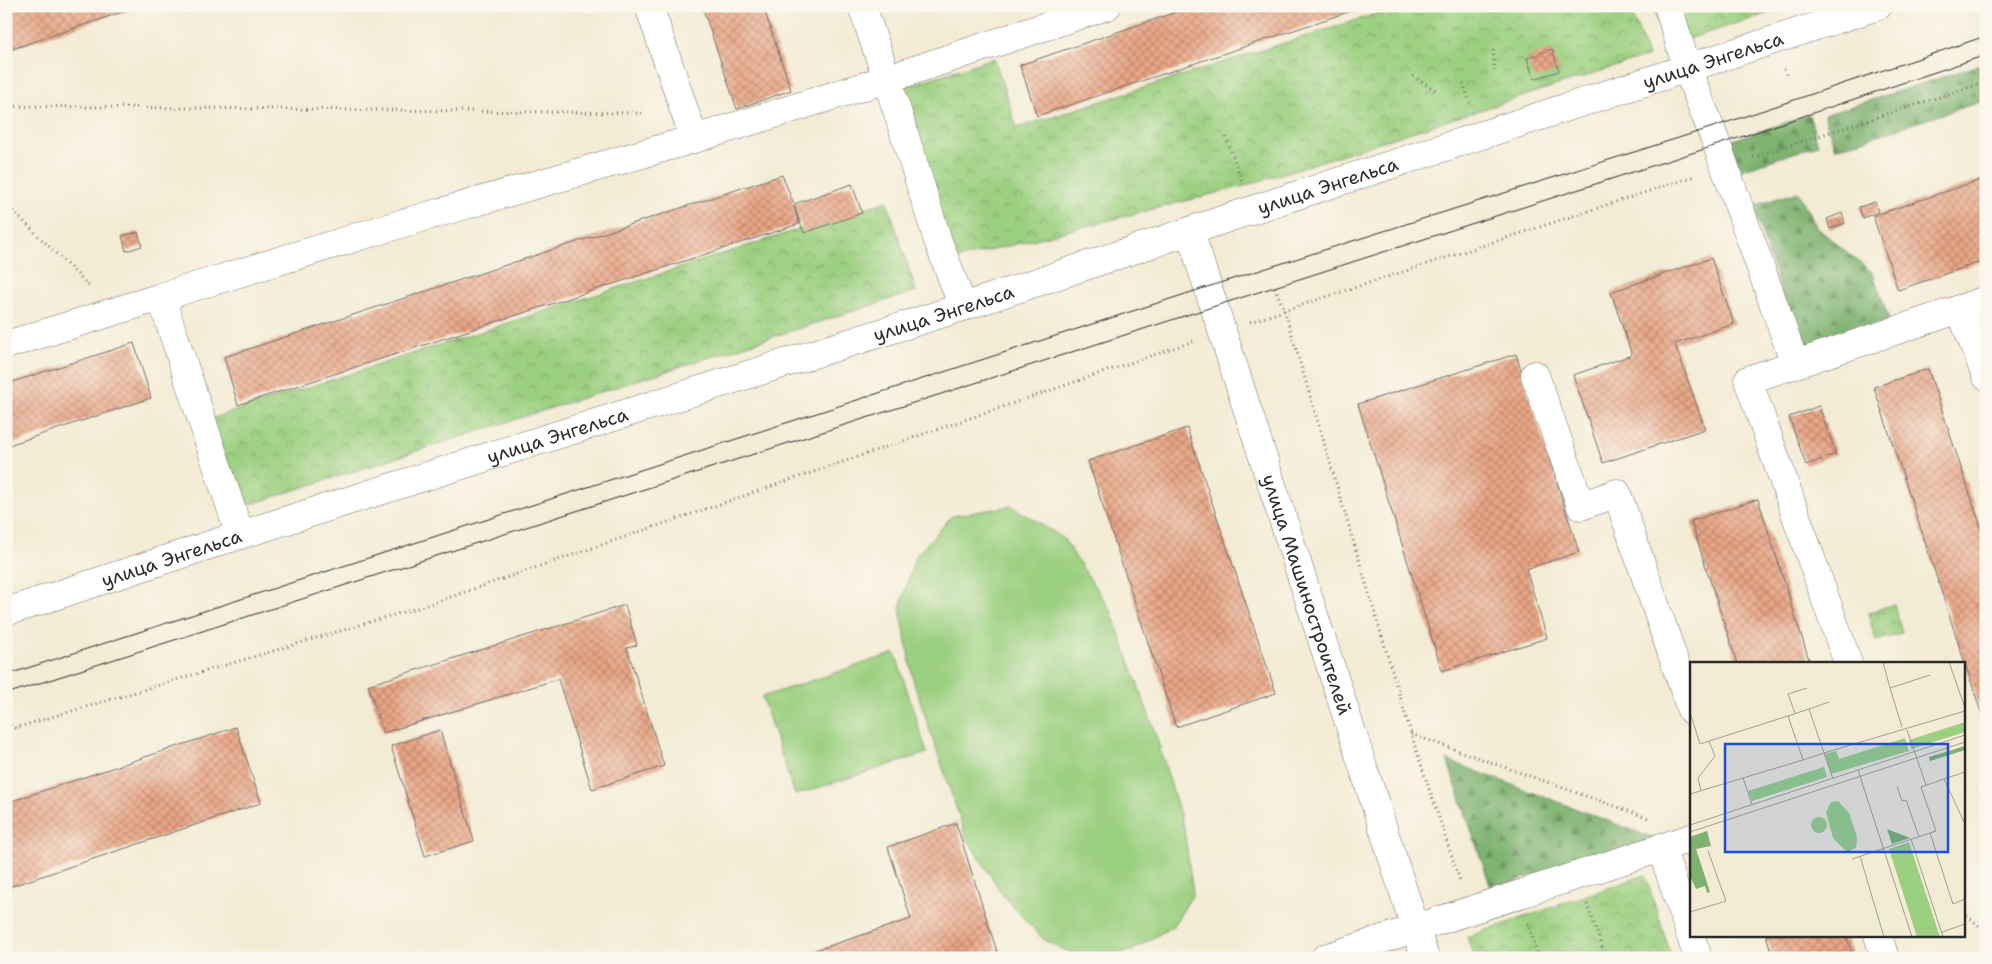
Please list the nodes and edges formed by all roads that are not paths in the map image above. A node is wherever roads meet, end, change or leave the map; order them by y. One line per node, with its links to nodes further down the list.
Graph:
1 (649, 6): 8 (main road)
2 (862, 6): 7 (main road)
3 (1107, 6): 7 (main road)
4 (1668, 6): 6 (main road)
5 (1878, 6): 6 (main road, улица Энгельса)
6 (1687, 68): 9 (main road, улица Энгельса); 15 (main road)
7 (887, 79): 8 (main road); 12 (main road)
8 (694, 140): 10 (main road)
9 (1190, 232): 12 (main road, улица Энгельса); 24 (main road, улица Машиностроителей)
10 (161, 297): 14 (main road); 18 (main road)
11 (1986, 300): 13 (main road)
12 (963, 307): 18 (main road, улица Энгельса)
13 (1960, 309): 15 (main road); 17 (main road)
14 (6, 345)
15 (1795, 364): 20 (main road)
16 (1535, 375): 21 (main road)
17 (1986, 376)
18 (240, 535): 19 (main road, улица Энгельса)
19 (6, 612)
20 (1848, 662)
21 (1690, 707)
22 (1690, 838): 23 (main road)
23 (1661, 847): 24 (main road); 25 (main road)
24 (1416, 928): 28 (main road); 29 (main road, улица Машиностроителей)
25 (1690, 934)
26 (1691, 936): 30 (main road)
27 (1878, 936): 31 (main road)
28 (1325, 958)
29 (1426, 958)
30 (1698, 958)
31 (1885, 958)

